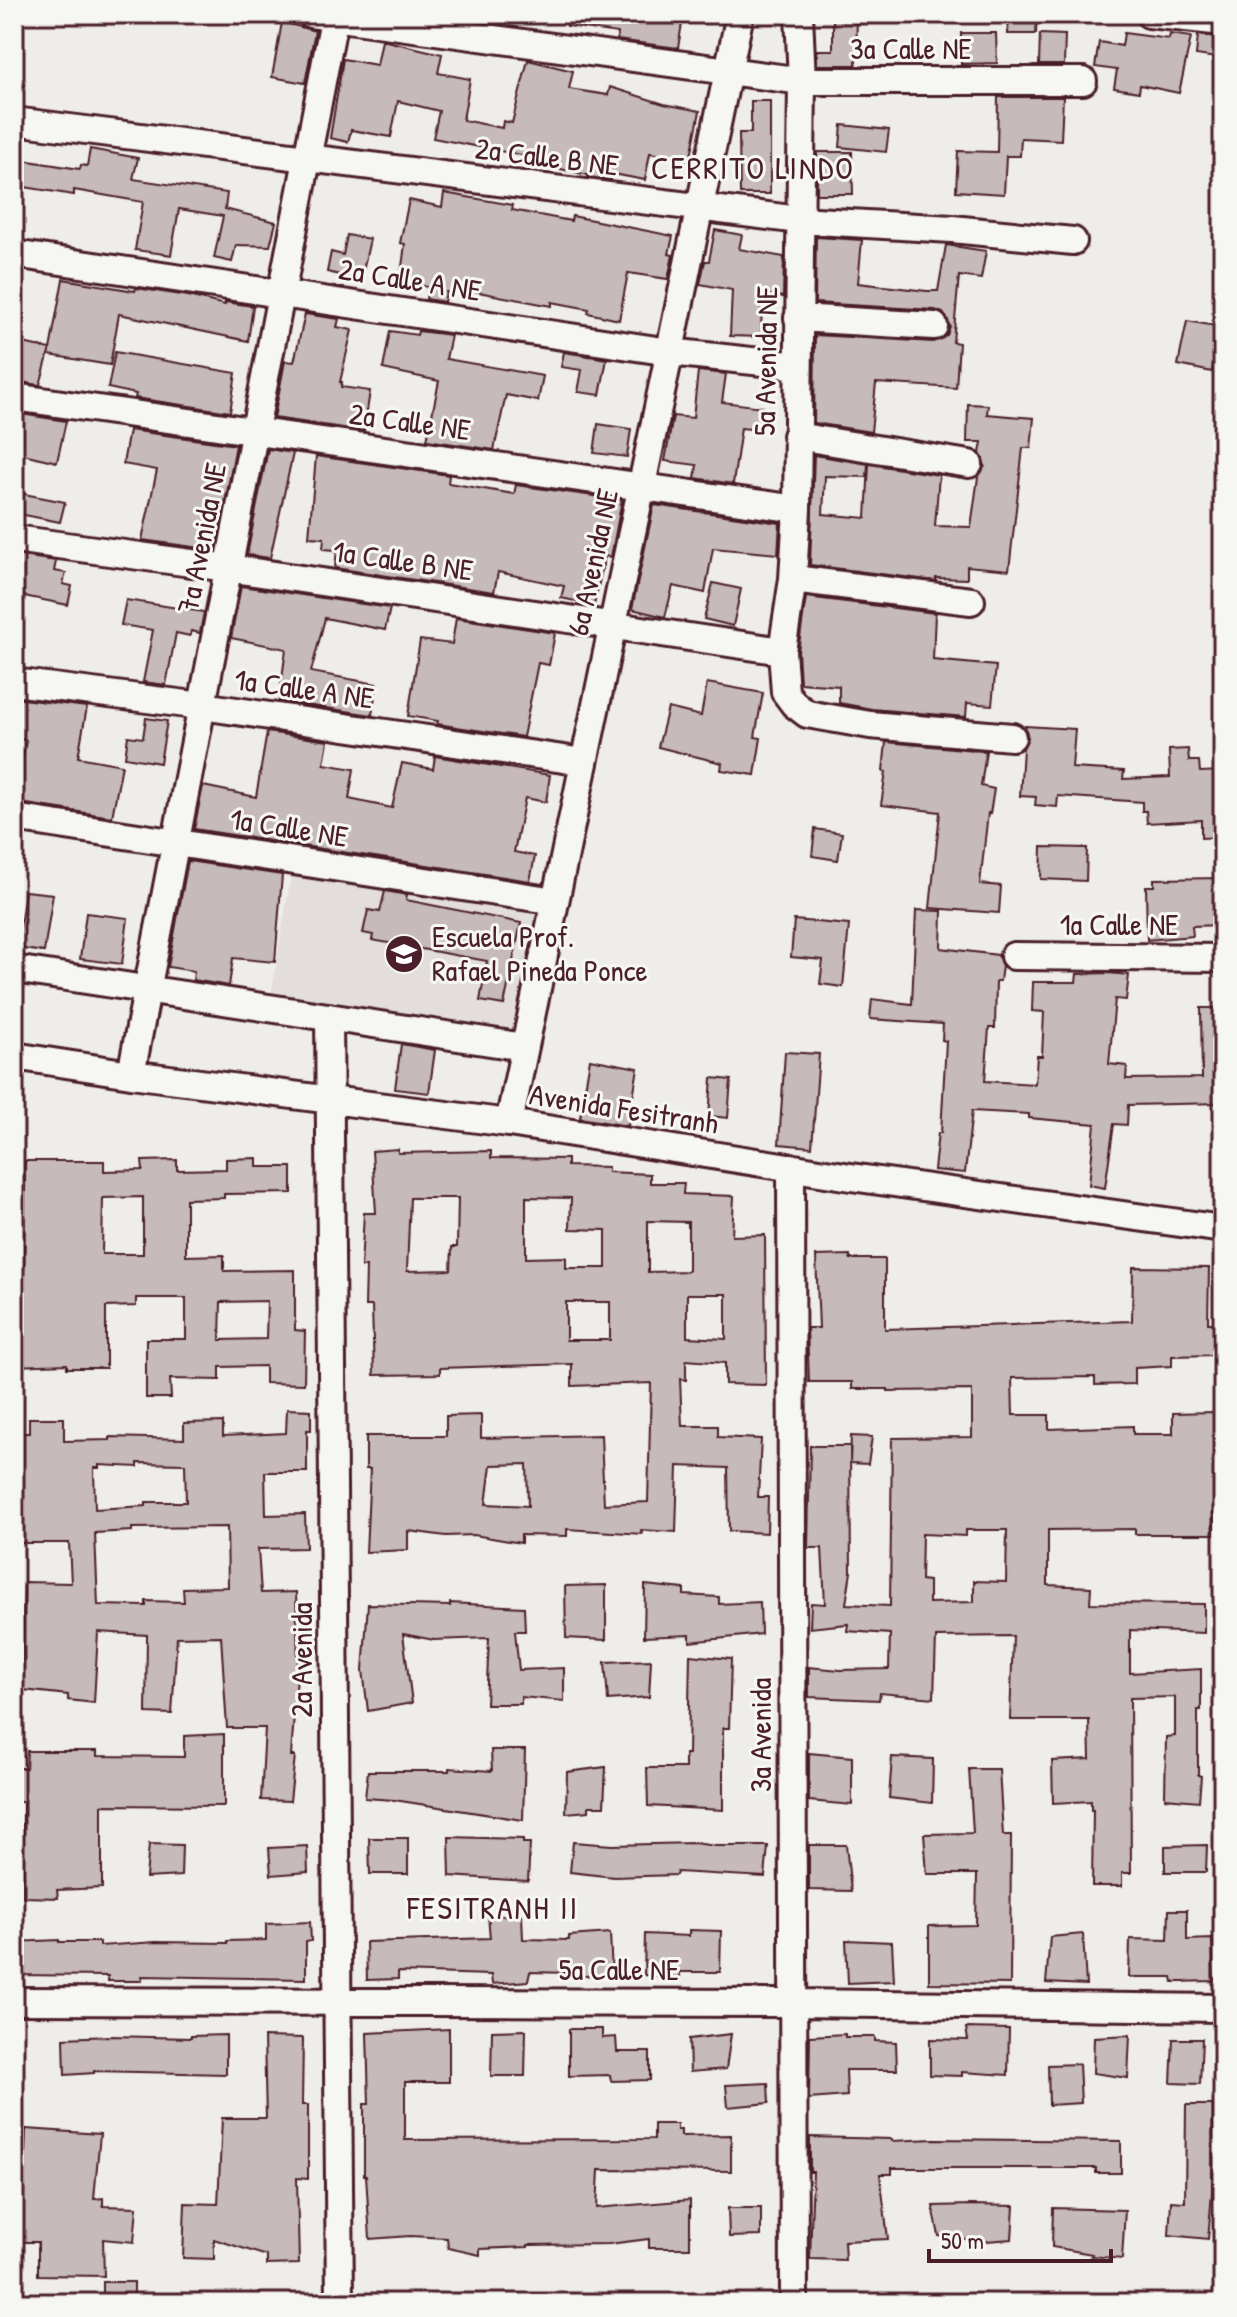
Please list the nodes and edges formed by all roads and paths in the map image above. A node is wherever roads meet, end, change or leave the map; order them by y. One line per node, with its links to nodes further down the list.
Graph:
1 (740, 14): 6 (street, 6a Avenida NE)
2 (799, 14): 7 (street, 5a Avenida NE)
3 (1149, 14): 5 (street)
4 (327, 15): 6 (street, 3a Calle NE); 10 (street, 7a Avenida NE)
5 (1223, 22)
6 (728, 70): 7 (street, 3a Calle NE); 11 (street, 6a Avenida NE)
7 (802, 81): 8 (street, 3a Calle NE); 12 (street, 5a Avenida NE)
8 (1083, 81)
9 (14, 121): 10 (street, 2a Calle B NE)
10 (307, 159): 11 (street, 2a Calle B NE); 15 (street, 7a Avenida NE)
11 (699, 209): 12 (street, 2a Calle B NE); 18 (street, 6a Avenida NE)
12 (799, 220): 13 (street, 2a Calle B NE); 16 (street, 5a Avenida NE)
13 (1073, 241)
14 (14, 254): 15 (street, 2a Calle A NE)
15 (281, 293): 18 (street, 2a Calle A NE); 21 (street, 7a Avenida NE)
16 (798, 318): 17 (street); 19 (street, 5a Avenida NE)
17 (934, 326)
18 (670, 352): 19 (street, 2a Calle A NE); 24 (street, 6a Avenida NE)
19 (798, 366): 22 (street, 5a Avenida NE)
20 (14, 397): 21 (street, 2a Calle NE)
21 (254, 433): 24 (street, 2a Calle NE); 27 (street, 7a Avenida NE)
22 (796, 436): 23 (street); 25 (street, 5a Avenida NE)
23 (969, 464)
24 (642, 486): 25 (street, 2a Calle NE); 30 (street, 6a Avenida NE)
25 (797, 509): 28 (street, 5a Avenida NE)
26 (14, 539): 27 (street, 1a Calle B NE)
27 (228, 568): 30 (street, 1a Calle B NE); 33 (street, 7a Avenida NE)
28 (793, 579): 29 (street); 31 (street, 5a Avenida NE)
29 (971, 601)
30 (612, 625): 31 (street, 1a Calle B NE); 35 (street, 6a Avenida NE)
31 (782, 651): 34 (street, 5a Avenida NE)
32 (14, 682): 33 (street, 1a Calle A NE)
33 (202, 706): 35 (street, 1a Calle A NE); 37 (street, 7a Avenida NE)
34 (1012, 737)
35 (584, 762): 38 (street, 6a Avenida NE)
36 (14, 818): 37 (street, 1a Calle NE)
37 (175, 843): 38 (street, 1a Calle NE); 42 (street, 7a Avenida NE)
38 (555, 901): 44 (street, 6a Avenida NE)
39 (1014, 956): 40 (street, 1a Calle NE)
40 (1223, 958)
41 (14, 969): 42 (street)
42 (147, 989): 43 (street); 46 (street, 7a Avenida NE)
43 (329, 1017): 44 (street); 47 (street, 2a Avenida)
44 (524, 1047): 48 (street, 6a Avenida NE)
45 (14, 1056): 46 (street, Avenida Fesitranh)
46 (131, 1074): 47 (street, Avenida Fesitranh)
47 (329, 1099): 48 (street, Avenida Fesitranh); 52 (street, 2a Avenida)
48 (509, 1123): 49 (street, Avenida Fesitranh)
49 (791, 1167): 50 (street, Avenida Fesitranh); 53 (street, 3a Avenida)
50 (1223, 1229)
51 (14, 2001): 52 (street, 5a Calle NE)
52 (338, 2001): 53 (street, 5a Calle NE); 55 (street, 2a Avenida)
53 (794, 2003): 54 (street, 5a Calle NE); 56 (street, 3a Avenida)
54 (1223, 2008)
55 (340, 2303)
56 (794, 2303)

